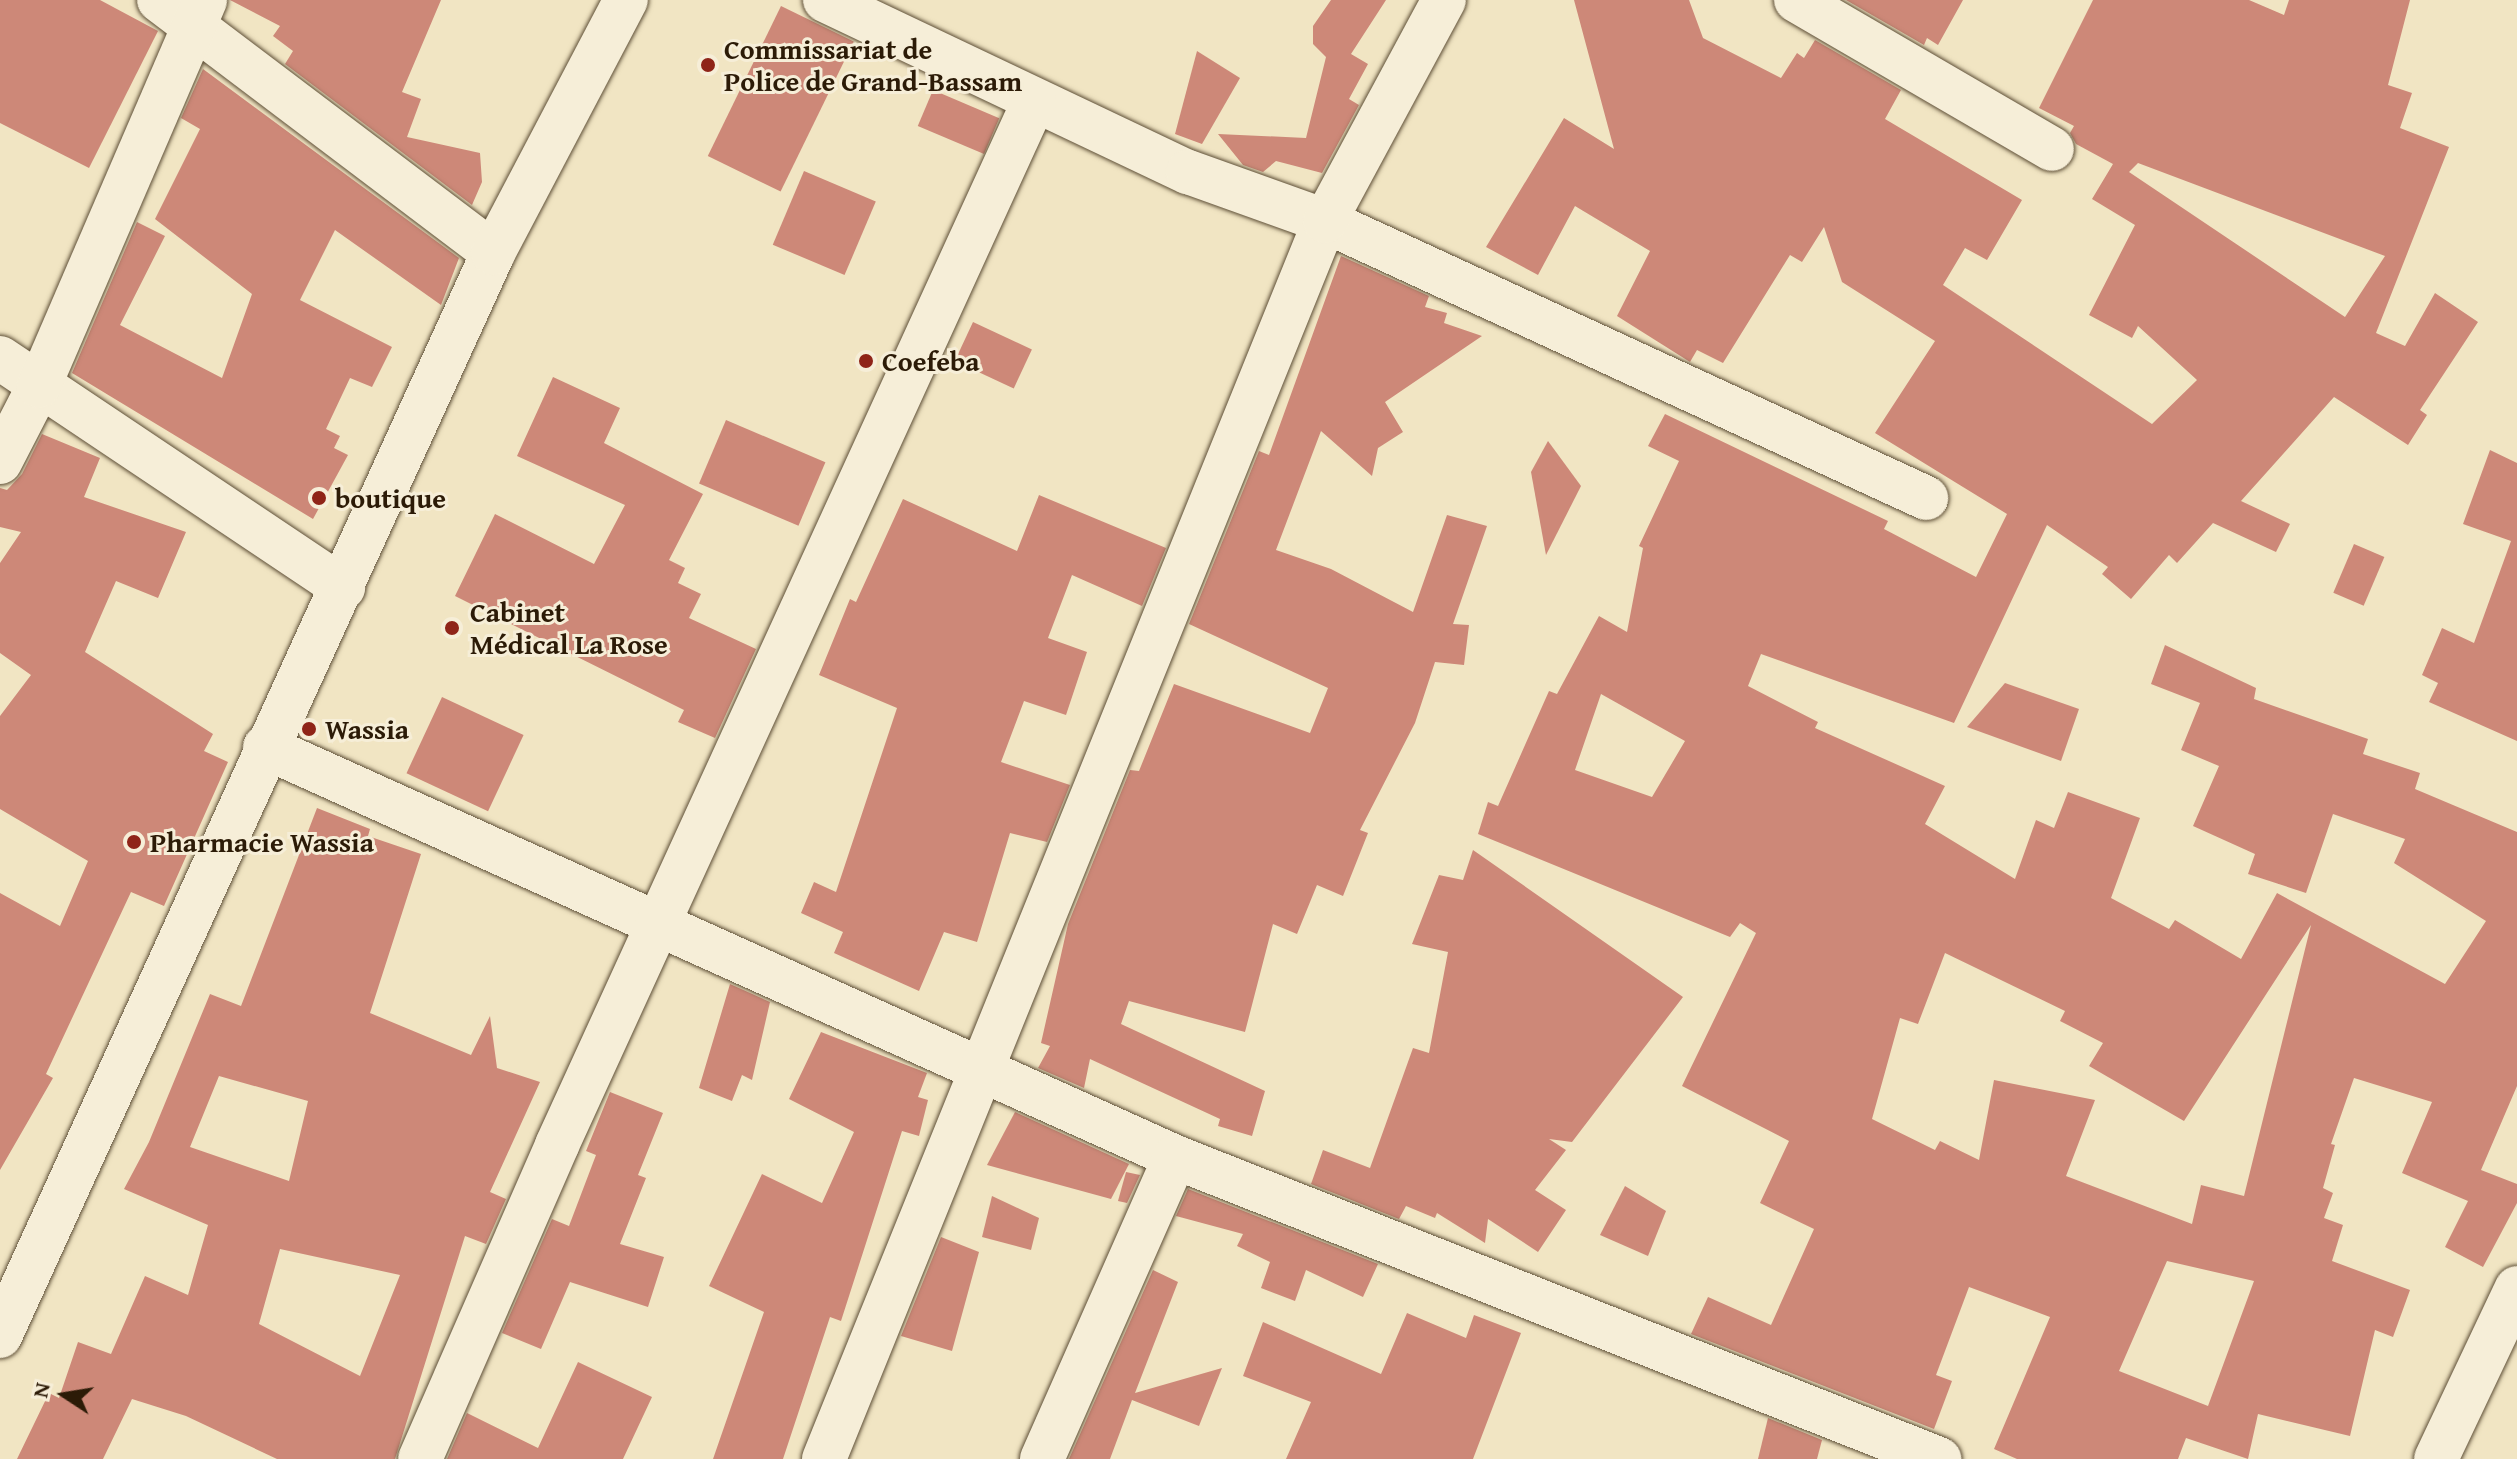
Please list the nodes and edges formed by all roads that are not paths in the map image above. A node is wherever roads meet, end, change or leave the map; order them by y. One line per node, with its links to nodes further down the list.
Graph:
1 (626, 0): 9 (street)
2 (825, 0): 6 (street)
3 (1444, 0): 8 (street)
4 (1796, 0): 7 (street)
5 (186, 9): 9 (street); 11 (street)
6 (1034, 101): 8 (street); 16 (street)
7 (2052, 149)
8 (1325, 221): 13 (street); 17 (street)
9 (493, 253): 14 (street)
10 (0, 358): 11 (street)
11 (39, 386): 12 (street); 14 (street)
12 (0, 462)
13 (1926, 498)
14 (343, 588): 15 (street)
15 (265, 747): 16 (street); 19 (street)
16 (658, 922): 17 (street); 22 (street)
17 (983, 1070): 18 (street); 23 (street)
18 (1175, 1157): 24 (street); 25 (street)
19 (12, 1276): 21 (street)
20 (2517, 1288): 26 (street)
21 (0, 1336)
22 (420, 1459)
23 (824, 1459)
24 (1042, 1459)
25 (1939, 1459)
26 (2436, 1459)

